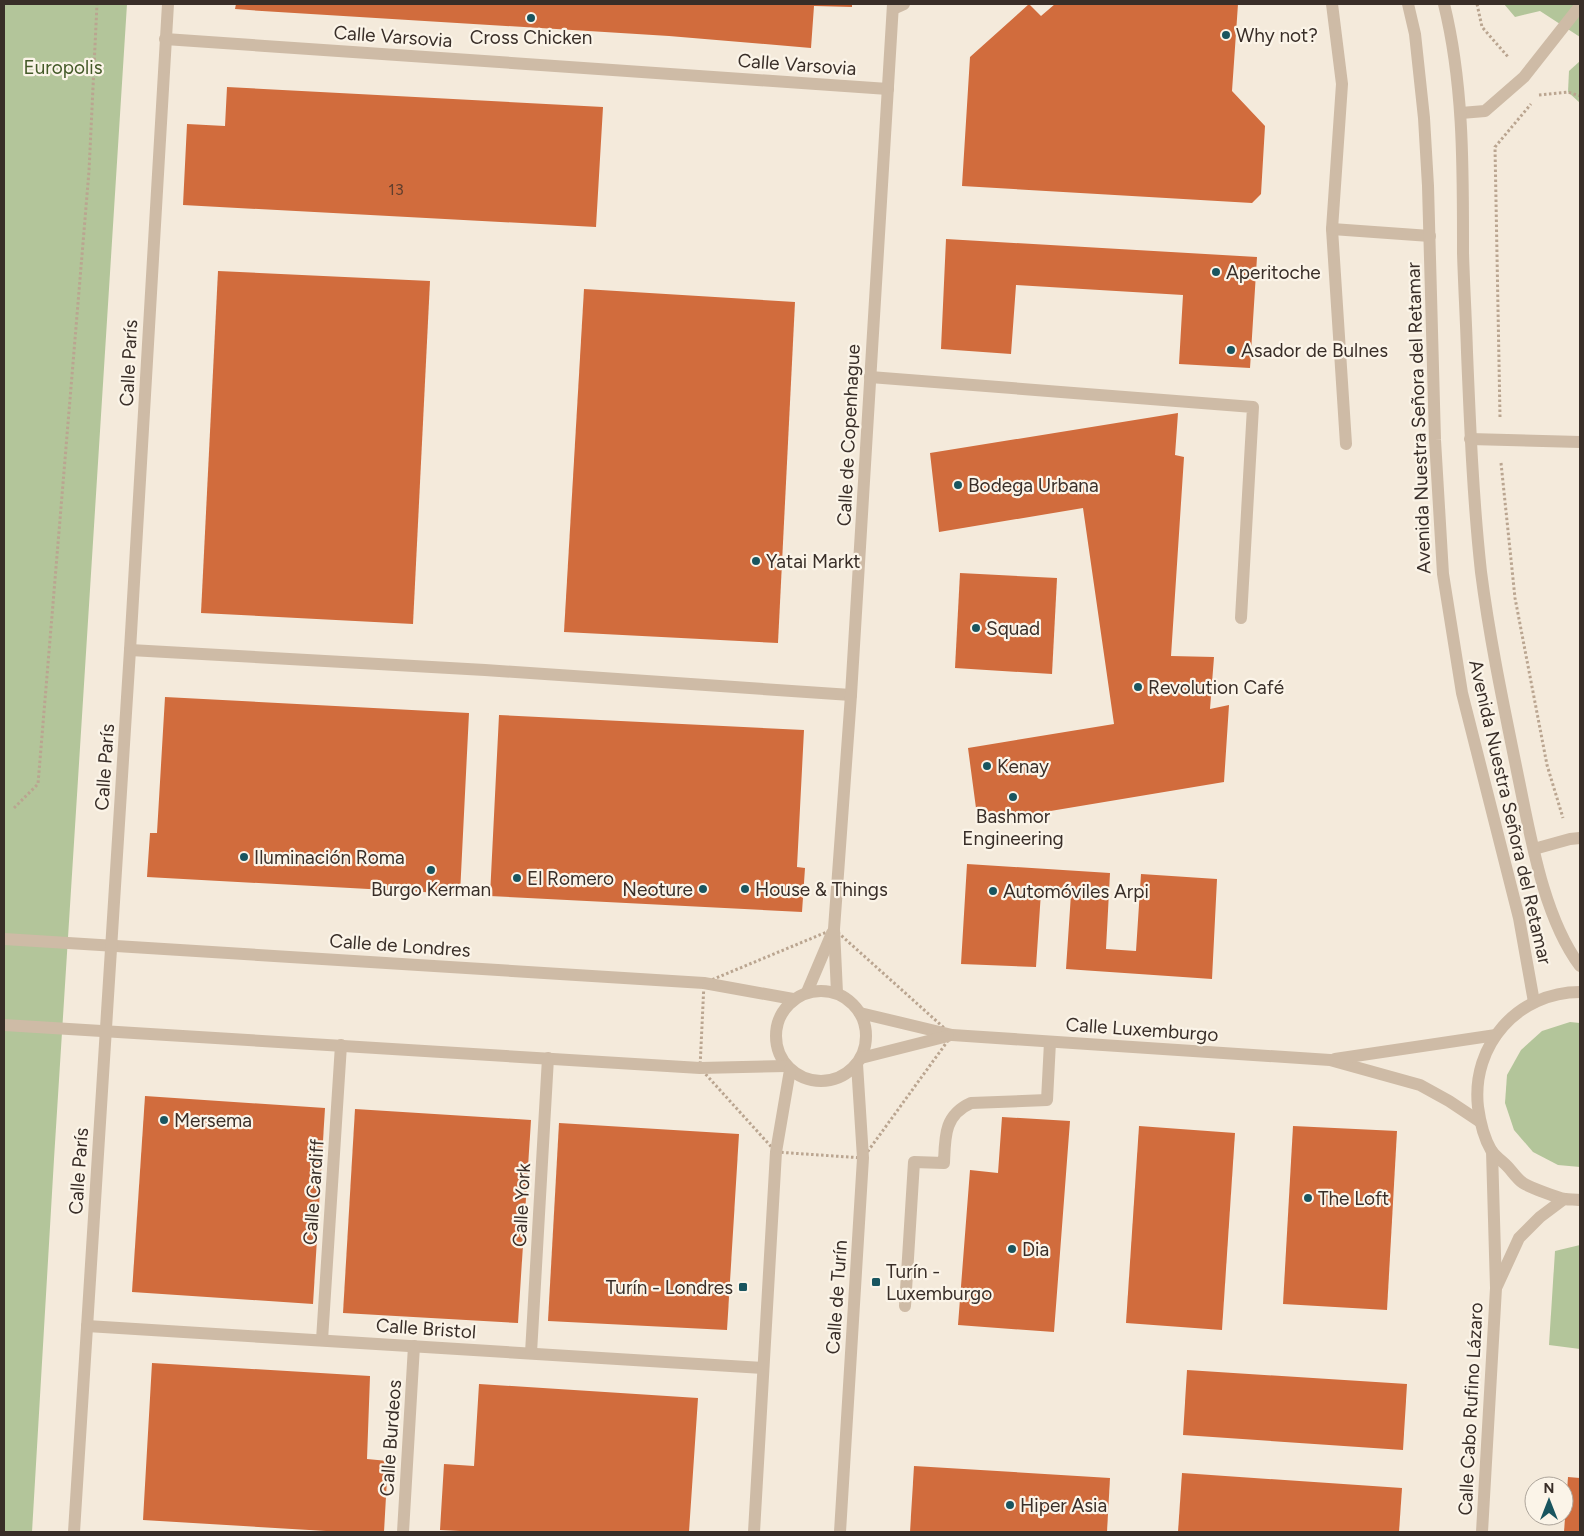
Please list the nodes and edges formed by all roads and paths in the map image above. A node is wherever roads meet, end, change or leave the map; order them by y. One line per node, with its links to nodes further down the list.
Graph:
1 (97, 4): 22 (path)
2 (168, 4): 8 (street, Calle París)
3 (1332, 4): 13 (street)
4 (1408, 4): 14 (street, Avenida Nuestra Señora del Retamar)
5 (1444, 4): 12 (street, Avenida Nuestra Señora del Retamar)
6 (896, 6): 9 (street, Calle de Copenhague)
7 (1580, 6): 12 (street)
8 (165, 40): 9 (street, Calle Varsovia); 20 (street, Calle París)
9 (888, 89): 15 (street, Calle de Copenhague)
10 (1539, 96): 11 (path)
11 (1580, 96)
12 (1461, 113): 16 (street, Avenida Nuestra Señora del Retamar)
13 (1332, 229): 14 (street); 18 (street)
14 (1430, 236): 34 (street, Avenida Nuestra Señora del Retamar)
15 (870, 377): 19 (street); 21 (street, Calle de Copenhague)
16 (1470, 439): 17 (street); 24 (street, Avenida Nuestra Señora del Retamar)
17 (1580, 442)
18 (1346, 444)
19 (1241, 618)
20 (130, 650): 21 (street); 27 (street, Calle París)
21 (851, 695): 25 (street, Calle de Copenhague)
22 (14, 808)
23 (1580, 838): 24 (street)
24 (1534, 849): 28 (street, Avenida Nuestra Señora del Retamar)
25 (834, 928): 29 (path); 30 (street, Calle de Copenhague); 32 (street, Calle de Copenhague); 38 (path)
26 (4, 939): 27 (street, Calle de Londres)
27 (111, 946): 29 (street, Calle de Londres); 37 (street, Calle París)
28 (1580, 966)
29 (704, 983): 33 (street, Calle de Londres); 45 (path)
30 (807, 992): 32 (street); 33 (street)
31 (1580, 992): 34 (street)
32 (837, 993): 35 (street)
33 (793, 999): 46 (street)
34 (1534, 1002): 39 (street)
35 (860, 1013): 38 (street, Calle Luxemburgo); 44 (street)
36 (4, 1025): 37 (street)
37 (106, 1031): 41 (street); 55 (street, Calle París)
38 (952, 1035): 40 (street, Calle Luxemburgo); 44 (street, Calle Luxemburgo); 50 (path)
39 (1496, 1035): 43 (street, Calle Luxemburgo); 47 (street)
40 (1050, 1042): 43 (street, Calle Luxemburgo); 54 (street)
41 (341, 1045): 42 (street); 56 (street, Calle Cardiff)
42 (548, 1058): 45 (street); 58 (street, Calle York)
43 (1330, 1060): 47 (street, Calle Luxemburgo)
44 (859, 1061): 46 (street); 50 (street, Calle de Turín)
45 (700, 1068): 46 (street); 49 (path)
46 (788, 1068): 49 (street)
47 (1480, 1121): 48 (street)
48 (1492, 1151): 51 (street); 53 (street, Calle Cabo Rufino Lázaro)
49 (776, 1152): 50 (path); 59 (street)
50 (863, 1158): 63 (street, Calle de Turín)
51 (1564, 1199): 52 (street); 53 (street, Calle Cabo Rufino Lázaro)
52 (1580, 1200)
53 (1496, 1288): 64 (street, Calle Cabo Rufino Lázaro)
54 (905, 1306)
55 (87, 1326): 56 (street, Calle Bristol); 60 (street, Calle París)
56 (322, 1340): 57 (street, Calle Bristol)
57 (414, 1346): 58 (street, Calle Bristol); 61 (street, Calle Burdeos)
58 (531, 1353): 59 (street, Calle Bristol)
59 (763, 1368): 62 (street)
60 (74, 1532)
61 (403, 1532)
62 (754, 1532)
63 (840, 1532)
64 (1482, 1532)

